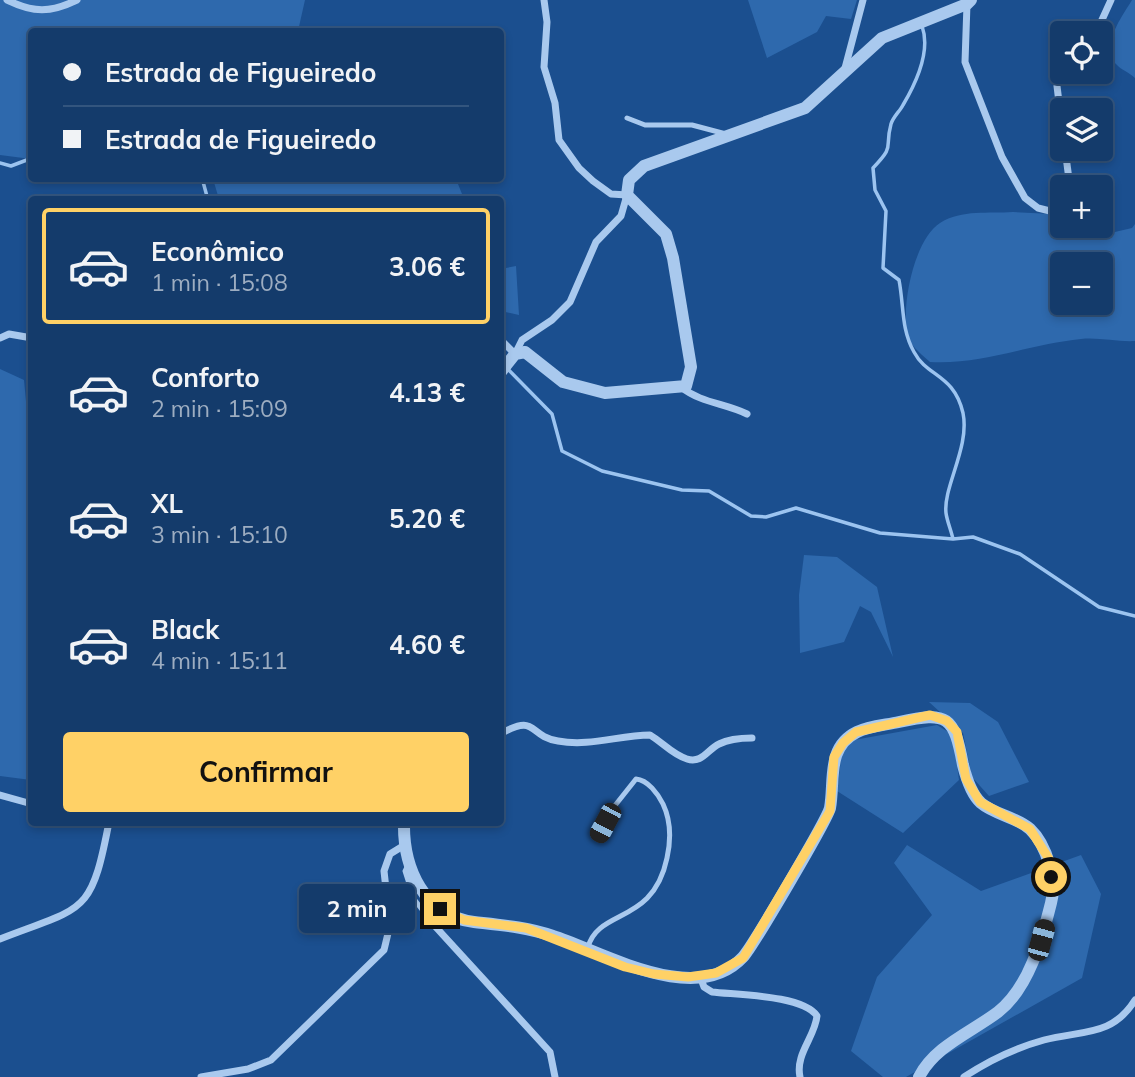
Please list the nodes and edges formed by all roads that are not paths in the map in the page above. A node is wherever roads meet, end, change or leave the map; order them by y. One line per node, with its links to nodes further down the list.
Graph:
1 (7, 0): 2 (street)
2 (77, 0)
3 (544, 0): 11 (street)
4 (863, 0): 8 (street)
5 (1111, 0): 7 (street)
6 (969, 2): 8 (street); 12 (street)
7 (1101, 21)
8 (843, 76): 10 (street)
9 (627, 118): 10 (lane)
10 (728, 136): 11 (street)
11 (627, 195): 16 (street); 18 (street)
12 (1050, 211)
13 (28, 337): 14 (street)
14 (0, 338)
15 (504, 345): 16 (street)
16 (512, 357): 17 (street); 18 (street)
17 (504, 369)
18 (681, 387): 19 (street)
19 (747, 414)
20 (504, 732): 21 (street)
21 (752, 738)
22 (0, 795): 23 (street)
23 (28, 803)
24 (108, 826): 30 (street)
25 (404, 826): 27 (street)
26 (597, 838): 31 (lane)
27 (403, 846): 28 (street); 34 (street)
28 (408, 864): 29 (lane); 31 (street)
29 (433, 924): 35 (street)
30 (0, 939)
31 (587, 950): 32 (street)
32 (699, 975): 36 (street); 37 (street)
33 (1135, 999): 38 (street)
34 (201, 1077)
35 (555, 1077)
36 (800, 1077)
37 (919, 1077)
38 (964, 1077)

